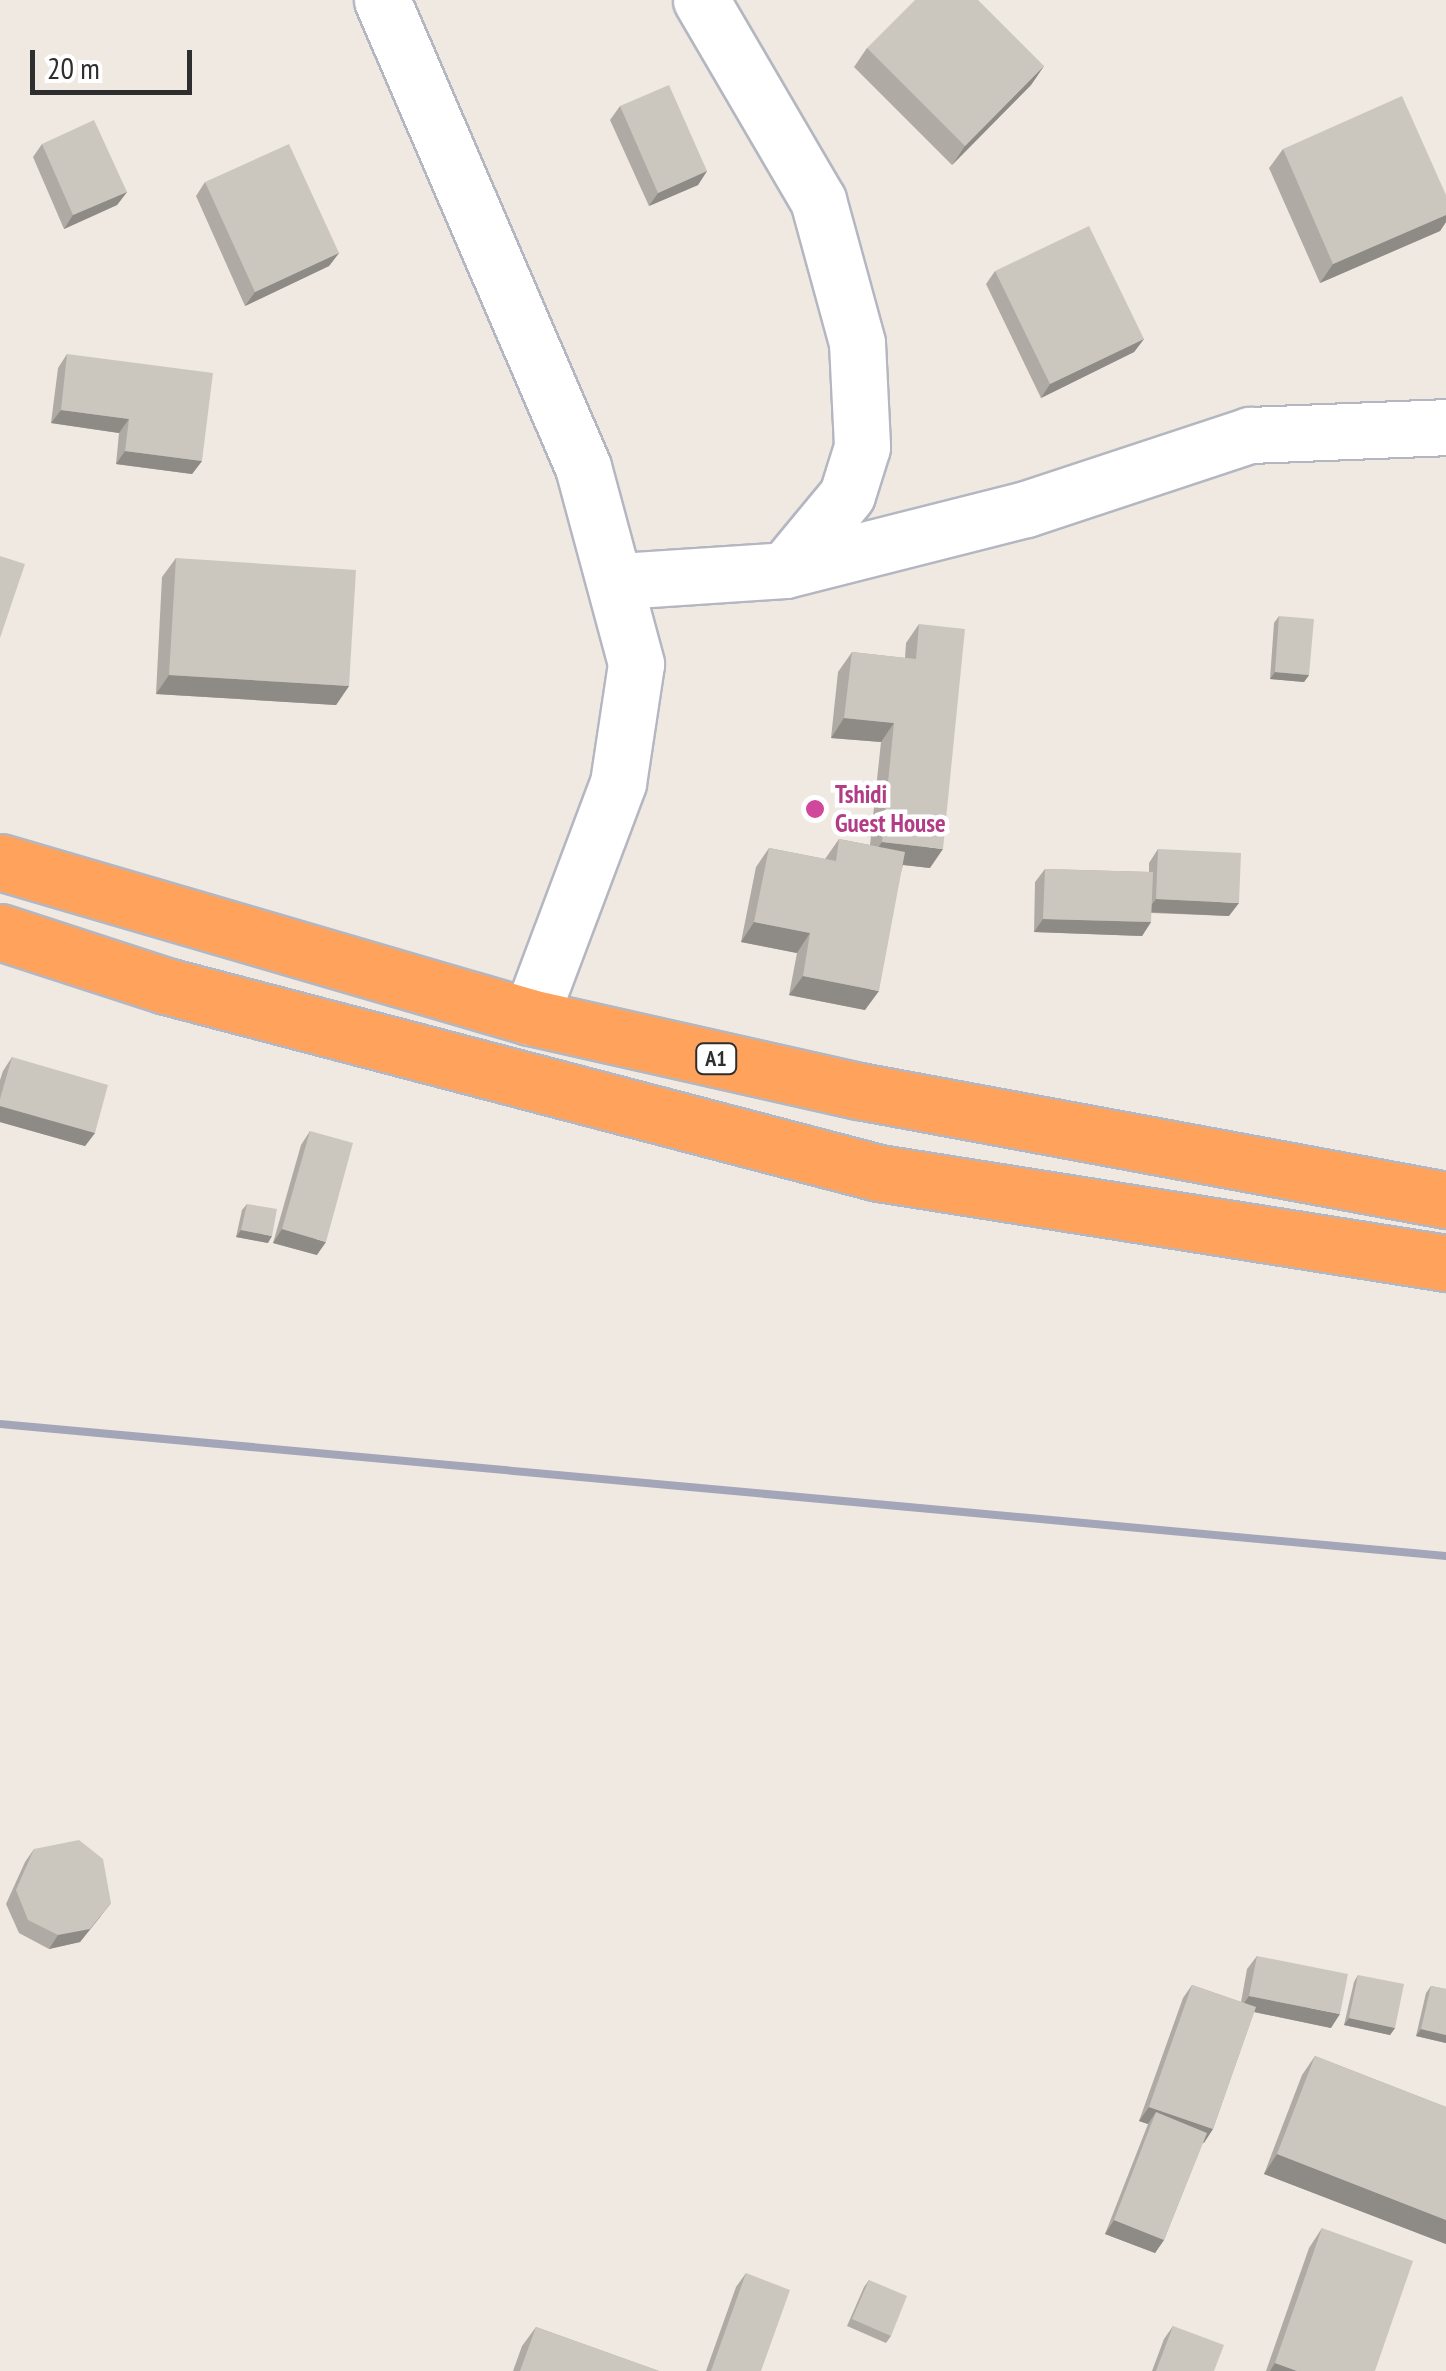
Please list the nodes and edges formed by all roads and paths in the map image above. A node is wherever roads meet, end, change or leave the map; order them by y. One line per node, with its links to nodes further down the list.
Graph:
1 (382, 0): 5 (street)
2 (702, 0): 4 (street)
3 (1446, 426): 4 (street)
4 (785, 570): 5 (street)
5 (620, 581): 8 (street)
6 (0, 862): 8 (highway, A1)
7 (0, 932): 10 (highway)
8 (530, 1017): 9 (highway, A1)
9 (1446, 1200)
10 (1446, 1263)

